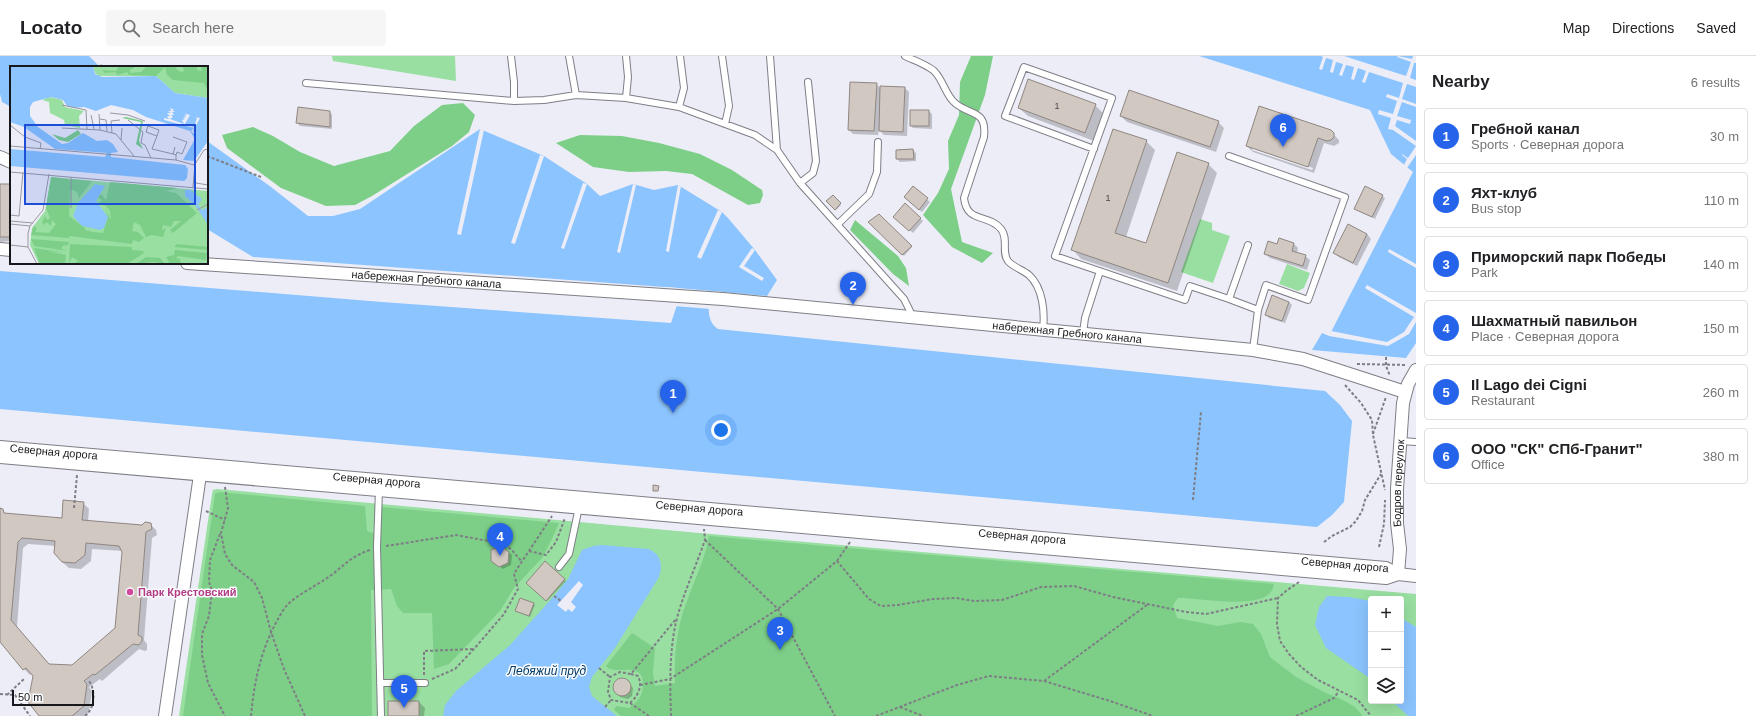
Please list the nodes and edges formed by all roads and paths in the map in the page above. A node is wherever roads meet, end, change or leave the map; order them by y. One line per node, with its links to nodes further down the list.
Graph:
1 (511, 56): 12 (lane)
2 (569, 56): 10 (lane)
3 (626, 56): 11 (lane)
4 (680, 56): 13 (lane)
5 (722, 56): 14 (lane)
6 (770, 56): 17 (lane)
7 (905, 56): 33 (lane)
8 (808, 82): 23 (lane)
9 (306, 83): 12 (lane)
10 (576, 95): 11 (lane); 12 (lane)
11 (626, 98): 13 (lane)
12 (514, 101)
13 (679, 107): 14 (lane)
14 (725, 124): 17 (lane)
15 (878, 142): 24 (lane)
16 (1094, 149): 16 (lane); 29 (lane)
17 (777, 150): 23 (lane)
18 (208, 156): 22 (path)
19 (1229, 156): 31 (lane)
20 (0, 157): 21 (street)
21 (10, 162)
22 (261, 178)
23 (800, 183): 24 (lane)
24 (838, 224): 32 (lane)
25 (1248, 245): 30 (lane)
26 (0, 249): 27 (street)
27 (10, 250)
28 (202, 264): 32 (street, набережная Гребного канала)
29 (1100, 271): 30 (lane); 34 (lane)
30 (1229, 299): 31 (lane)
31 (1258, 310): 35 (lane)
32 (909, 317): 33 (street, набережная Гребного канала)
33 (1043, 330): 34 (street, набережная Гребного канала)
34 (1083, 334): 35 (street, набережная Гребного канала)
35 (1253, 350): 42 (street, набережная Гребного канала)
36 (1386, 358): 38 (path)
37 (1356, 364): 38 (path)
38 (1386, 366): 39 (path); 40 (path)
39 (1412, 368): 42 (street)
40 (1392, 381)
41 (1342, 382): 45 (path)
42 (1405, 392): 46 (street, Бодров переулок)
43 (1387, 395): 45 (path)
44 (1201, 412): 55 (path)
45 (1373, 435): 52 (path)
46 (1400, 441): 47 (lane); 73 (street, Бодров переулок)
47 (1416, 442)
48 (0, 447): 50 (street, Северная дорога)
49 (0, 457): 50 (street, Северная дорога)
50 (201, 470): 53 (street, Северная дорога); 103 (street)
51 (77, 472): 57 (path)
52 (1381, 474): 66 (path); 68 (path)
53 (380, 485): 56 (street, Северная дорога); 67 (lane)
54 (224, 486): 61 (path)
55 (1193, 500)
56 (580, 503): 72 (lane); 73 (street, Северная дорога)
57 (74, 508)
58 (206, 511): 61 (path)
59 (553, 516): 69 (path)
60 (565, 517): 69 (path)
61 (225, 520): 63 (path)
62 (704, 528): 64 (path)
63 (221, 533): 82 (path); 104 (path)
64 (705, 540): 80 (path); 81 (path)
65 (850, 542): 70 (path)
66 (1324, 542)
67 (377, 547): 71 (path); 82 (path); 91 (lane)
68 (1379, 547)
69 (529, 551): 71 (path)
70 (837, 561): 79 (path); 80 (path)
71 (522, 562): 83 (path)
72 (559, 567)
73 (1398, 574): 74 (street, Северная дорога)
74 (1416, 576)
75 (1302, 581): 77 (path)
76 (554, 596): 78 (path)
77 (1278, 598): 79 (path); 94 (path)
78 (561, 601)
79 (1147, 605): 90 (path)
80 (778, 609): 87 (path); 110 (path)
81 (677, 618): 85 (path); 87 (path)
82 (271, 632): 105 (path); 106 (path)
83 (474, 649): 92 (path); 92 (path)
84 (599, 668): 86 (path)
85 (631, 674): 86 (path); 93 (path)
86 (610, 677): 97 (path)
87 (670, 679): 93 (path); 109 (path)
88 (24, 680): 96 (path)
89 (89, 681): 102 (path)
90 (1044, 681): 99 (path); 113 (path)
91 (380, 683): 92 (lane); 107 (lane)
92 (425, 683)
93 (640, 685): 98 (path)
94 (1339, 691): 114 (path); 115 (path)
95 (0, 694): 96 (path)
96 (7, 695): 101 (path)
97 (611, 700): 98 (path); 100 (path)
98 (630, 703): 108 (path)
99 (900, 706): 111 (path); 112 (path)
100 (605, 707)
101 (30, 716)
102 (85, 716)
103 (165, 716)
104 (224, 716)
105 (251, 716)
106 (305, 716)
107 (381, 716)
108 (649, 716)
109 (671, 716)
110 (835, 716)
111 (876, 716)
112 (923, 716)
113 (1153, 716)
114 (1296, 716)
115 (1371, 716)

